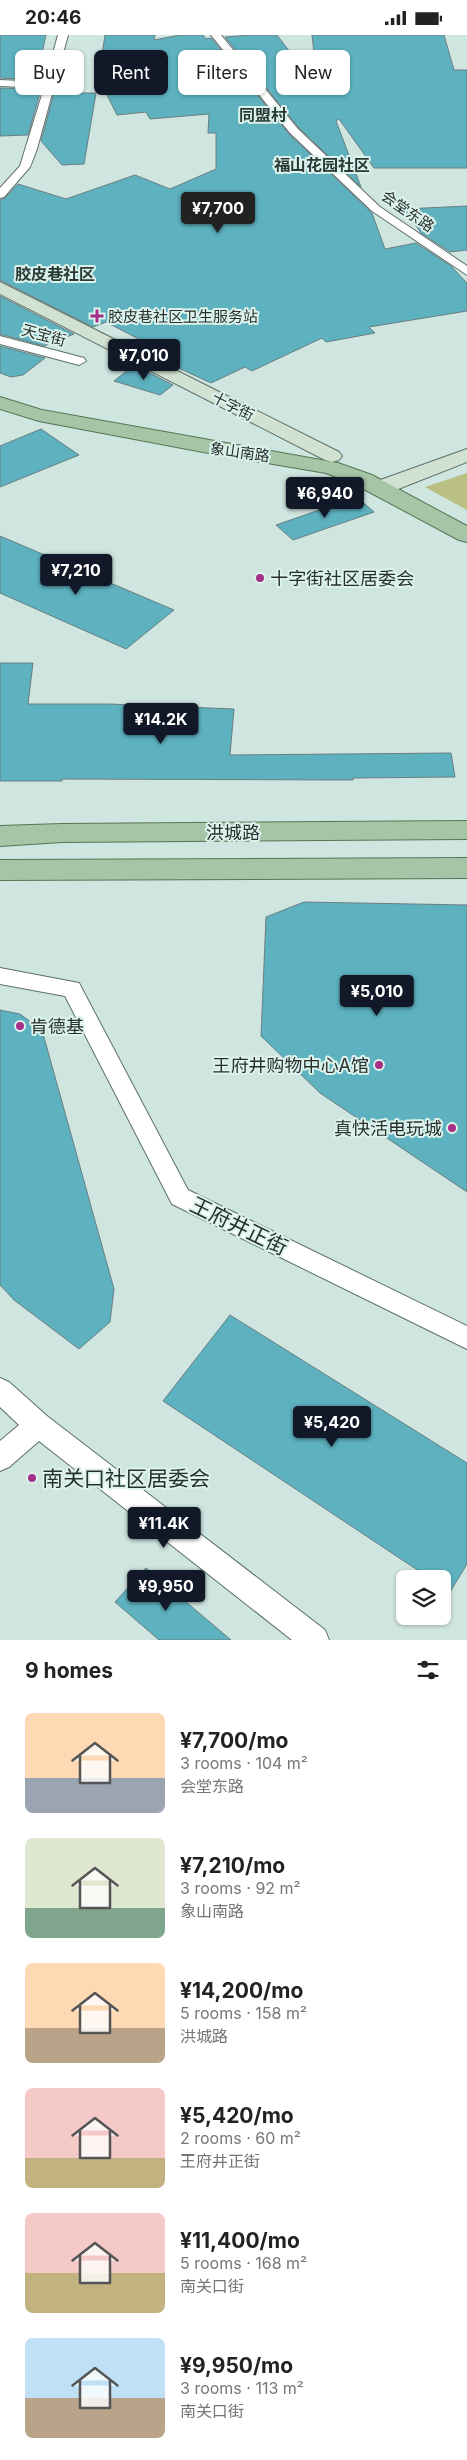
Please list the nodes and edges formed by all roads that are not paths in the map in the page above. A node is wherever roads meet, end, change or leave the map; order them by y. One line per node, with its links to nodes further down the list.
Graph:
1 (63, 35): 3 (street)
2 (216, 35): 8 (street, 会堂东路)
3 (58, 50)
4 (0, 83): 5 (street)
5 (15, 84)
6 (46, 95): 7 (street)
7 (0, 195)
8 (467, 271)
9 (0, 287): 15 (street, 十字街)
10 (0, 340): 11 (street, 天宝街)
11 (79, 361)
12 (0, 394): 15 (main road, 象山南路)
13 (0, 403): 17 (main road, 象山南路)
14 (467, 455): 17 (street)
15 (332, 456): 17 (main road, 象山南路)
16 (467, 469): 17 (street)
17 (398, 488): 18 (main road, 象山南路); 19 (main road, 象山南路)
18 (467, 516)
19 (467, 535)
20 (462, 829): 21 (main road, 洪城路)
21 (0, 836)
22 (467, 868): 23 (main road, 洪城路)
23 (0, 870)
24 (0, 976): 25 (street, 王府井正街)
25 (467, 1338)
26 (0, 1390): 27 (street)
27 (38, 1425): 28 (street); 29 (street)
28 (0, 1457)
29 (315, 1640)

